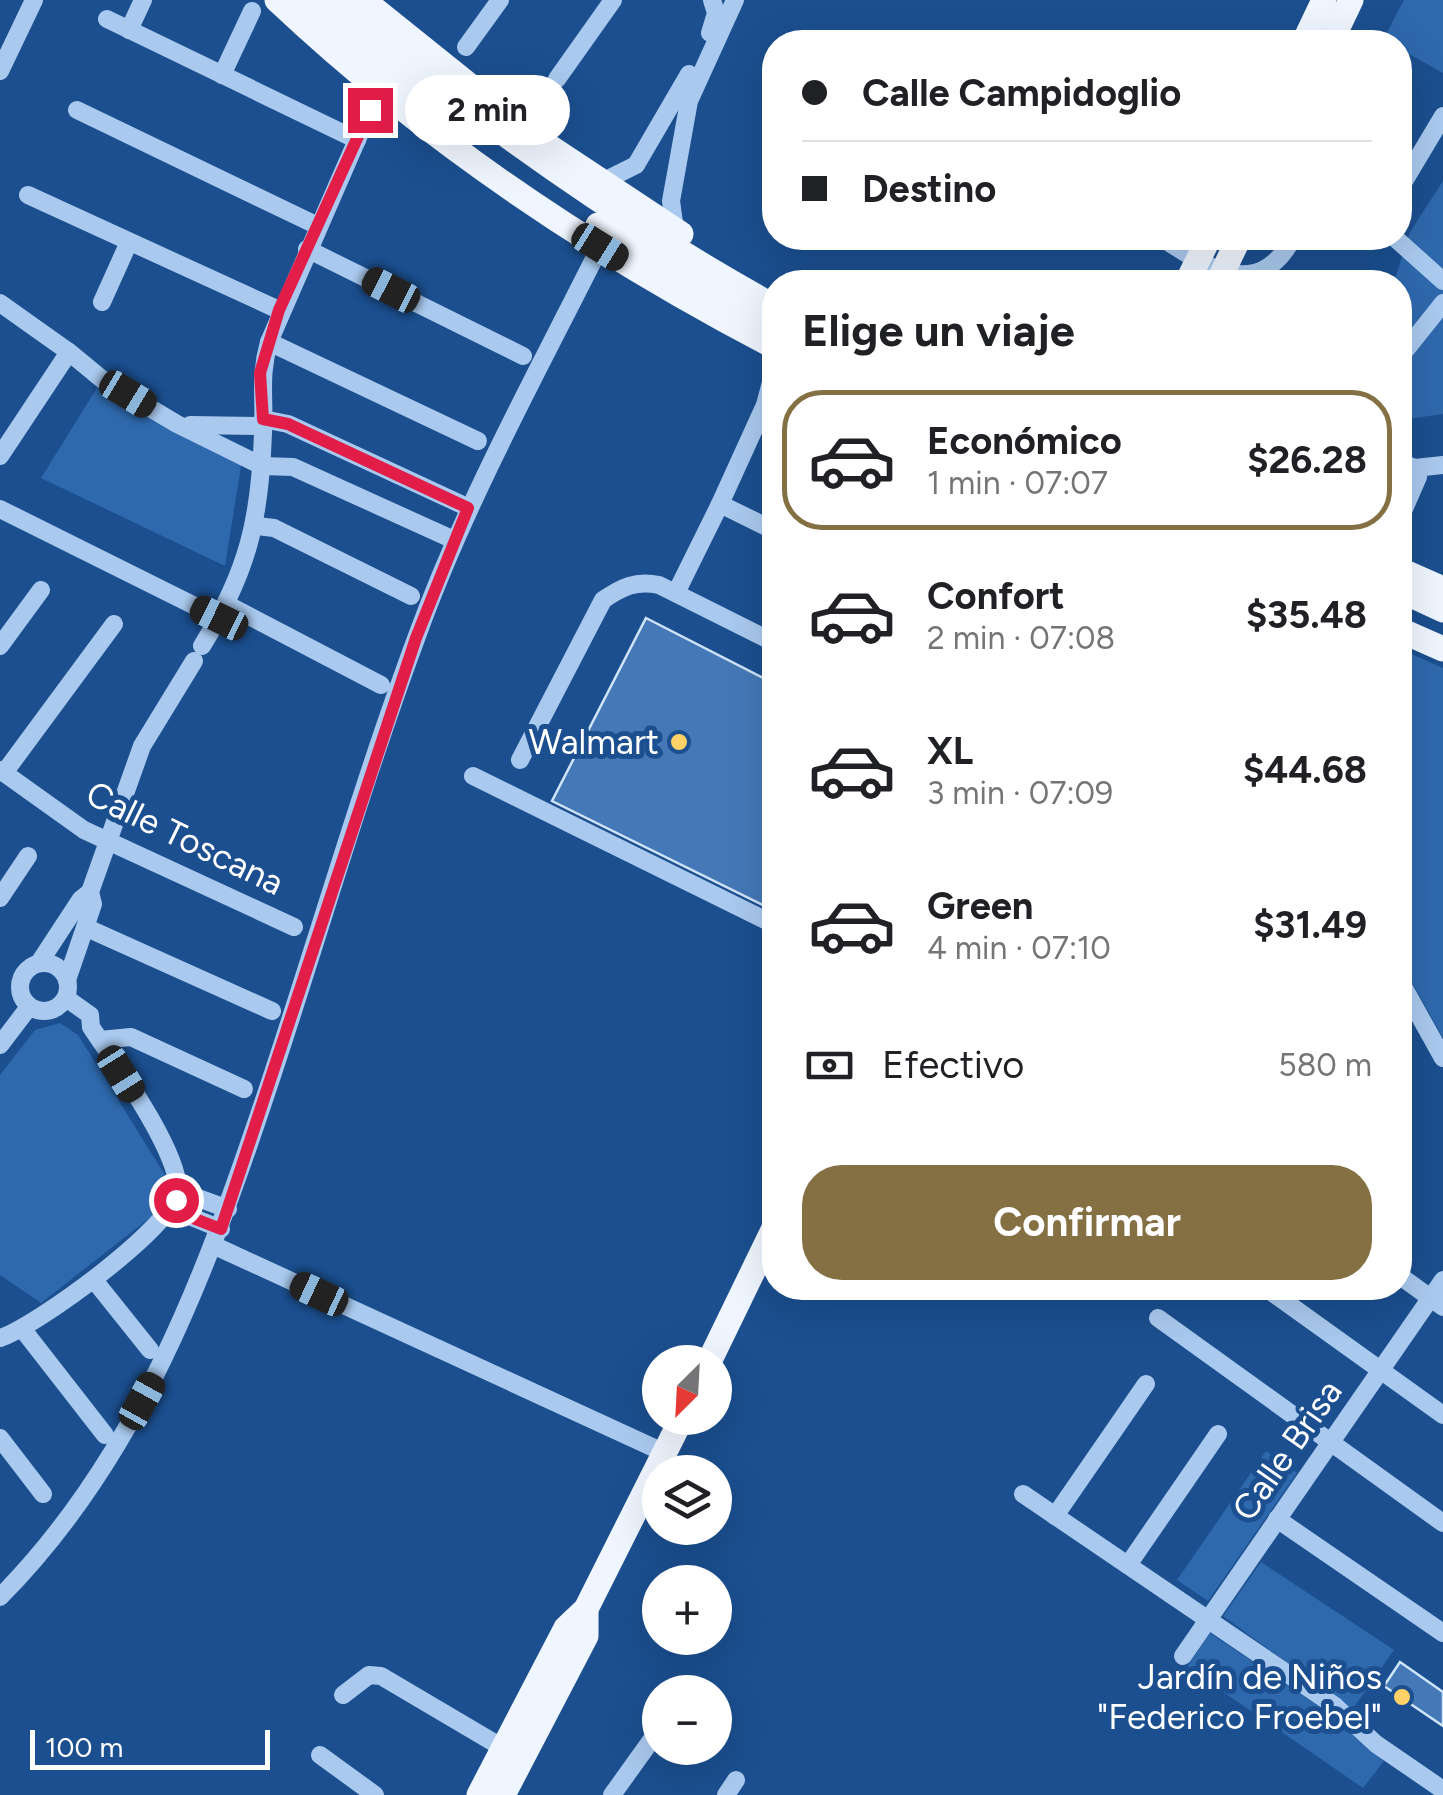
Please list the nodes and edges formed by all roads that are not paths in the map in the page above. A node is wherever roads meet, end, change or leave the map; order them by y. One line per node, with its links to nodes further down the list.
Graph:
1 (34, 0): 19 (street)
2 (143, 0): 15 (street)
3 (278, 0): 32 (main road)
4 (305, 0): 46 (main road)
5 (334, 0): 41 (main road)
6 (363, 0): 27 (main road)
7 (500, 0): 18 (street)
8 (613, 0): 21 (street)
9 (712, 0): 27 (street)
10 (735, 0): 30 (street)
11 (1324, 0): 16 (main road)
12 (1351, 0): 17 (main road)
13 (252, 12): 20 (street)
14 (107, 19): 15 (street)
15 (129, 30): 20 (street)
16 (1310, 30)
17 (1337, 30)
18 (466, 48)
19 (2, 63)
20 (222, 75): 25 (street)
21 (556, 80)
22 (77, 110): 29 (street)
23 (370, 110): 25 (street)
24 (1443, 116): 26 (street)
25 (356, 140): 29 (street)
26 (1412, 168)
27 (602, 182): 30 (main road)
28 (28, 195): 31 (street)
29 (318, 226): 33 (street)
30 (675, 230): 40 (main road)
31 (129, 242): 42 (street); 45 (street)
32 (600, 247): 47 (main road); 62 (street)
33 (307, 249): 45 (street); 51 (street)
34 (1173, 250): 37 (street)
35 (1283, 250): 38 (street)
36 (1408, 250): 39 (street)
37 (1190, 270)
38 (1266, 270)
39 (1443, 281)
40 (762, 282)
41 (762, 299)
42 (102, 302)
43 (0, 303): 50 (street)
44 (1443, 303): 49 (street)
45 (279, 310): 48 (street)
46 (762, 320)
47 (762, 340)
48 (269, 342): 53 (street); 55 (street)
49 (1412, 342)
50 (69, 352): 54 (street); 56 (street)
51 (523, 356)
52 (762, 414): 61 (street)
53 (264, 423): 54 (street); 59 (street); 60 (street)
54 (177, 424): 59 (street)
55 (478, 442)
56 (0, 456)
57 (1412, 465): 58 (street)
58 (1443, 465)
59 (262, 466): 64 (street); 66 (street)
60 (406, 480): 62 (street); 64 (street)
61 (720, 504): 65 (street); 71 (street)
62 (468, 508): 67 (street)
63 (0, 509): 76 (street)
64 (391, 511): 67 (street)
65 (762, 525)
66 (256, 526): 73 (street); 76 (street)
67 (454, 540): 105 (street)
68 (1443, 589): 70 (main road)
69 (41, 590): 81 (street)
70 (1412, 590)
71 (676, 593): 80 (street); 84 (street)
72 (1412, 594): 75 (main road)
73 (412, 596)
74 (1412, 599): 78 (main road)
75 (1443, 610)
76 (223, 611): 83 (street); 87 (street)
77 (114, 624): 85 (street)
78 (1443, 628)
79 (1412, 635): 82 (main road)
80 (762, 637)
81 (0, 646)
82 (1443, 649)
83 (381, 684)
84 (520, 760)
85 (2, 771): 87 (street, Calle Toscana)
86 (473, 776): 91 (street)
87 (109, 841): 89 (street); 92 (street, Calle Toscana)
88 (28, 856): 90 (street)
89 (90, 892): 93 (street); 94 (street)
90 (0, 898)
91 (762, 919)
92 (294, 927)
93 (87, 928): 95 (street); 99 (street)
94 (39, 963): 95 (street); 98 (street)
95 (64, 995): 98 (street); 100 (street)
96 (0, 1001): 98 (street)
97 (1412, 1002): 102 (street)
98 (25, 1003): 101 (street)
99 (272, 1011)
100 (96, 1034): 103 (street); 104 (street)
101 (0, 1046)
102 (1443, 1058)
103 (244, 1089)
104 (178, 1190): 105 (street); 106 (street)
105 (228, 1209): 107 (street)
106 (172, 1210): 107 (street); 109 (street)
107 (218, 1237): 127 (street); 134 (street)
108 (762, 1253): 117 (main road)
109 (94, 1280): 115 (street); 118 (street)
110 (1443, 1280): 113 (street, Calle Brisa)
111 (1412, 1284): 113 (street)
112 (1282, 1300): 119 (street)
113 (1437, 1302): 119 (street, Calle Brisa)
114 (1158, 1318): 126 (street)
115 (24, 1331): 116 (street); 123 (street)
116 (0, 1338)
117 (717, 1345)
118 (150, 1350)
119 (1381, 1372): 121 (street); 126 (street, Calle Brisa)
120 (1146, 1384): 130 (street)
121 (1443, 1415)
122 (1218, 1434): 133 (street)
123 (105, 1435)
124 (674, 1435): 127 (main road)
125 (0, 1438): 128 (street)
126 (1331, 1444): 131 (street, Calle Brisa); 132 (street)
127 (665, 1452): 135 (main road)
128 (44, 1494)
129 (1023, 1494): 130 (street)
130 (1055, 1516): 133 (street)
131 (1277, 1519): 136 (street, Calle Brisa); 137 (street)
132 (1443, 1523)
133 (1128, 1565): 136 (street)
134 (0, 1596)
135 (586, 1610): 140 (main road); 144 (main road)
136 (1207, 1620): 138 (street, Calle Brisa); 143 (street)
137 (1443, 1633)
138 (1183, 1656)
139 (343, 1695): 140 (street)
140 (503, 1748): 144 (main road)
141 (642, 1753): 146 (street)
142 (320, 1755): 145 (street)
143 (1443, 1790)
144 (496, 1792)
145 (375, 1795)
146 (612, 1795)

